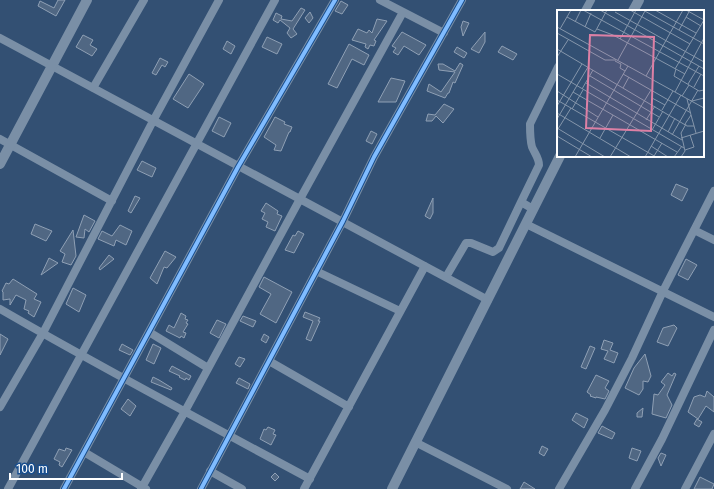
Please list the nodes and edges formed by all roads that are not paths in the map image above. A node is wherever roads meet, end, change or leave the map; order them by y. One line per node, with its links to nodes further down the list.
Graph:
1 (87, 0): 15 (street)
2 (144, 0): 17 (street)
3 (219, 0): 18 (street)
4 (275, 0): 20 (street)
5 (335, 0): 24 (street)
6 (380, 0): 12 (street)
7 (462, 0): 13 (street)
8 (591, 0): 10 (street)
9 (639, 0): 11 (street)
10 (586, 10)
11 (634, 10)
12 (403, 12): 13 (street); 26 (street)
13 (444, 33): 30 (street)
14 (0, 38): 15 (street)
15 (51, 66): 17 (street); 21 (street)
16 (557, 69): 28 (street)
17 (93, 88): 18 (street)
18 (153, 121): 20 (street); 27 (street)
19 (0, 139): 21 (street)
20 (196, 144): 24 (street); 45 (street)
21 (10, 145): 23 (street); 27 (street)
22 (559, 157): 29 (street)
23 (0, 164)
24 (238, 167): 26 (street); 43 (street)
25 (714, 191): 32 (street)
26 (300, 199): 30 (street); 47 (street)
27 (112, 201): 44 (street)
28 (521, 202): 29 (street); 36 (street)
29 (533, 209): 31 (street)
30 (343, 222): 34 (street); 35 (street)
31 (526, 224): 37 (street); 38 (street)
32 (694, 230): 33 (street); 37 (street)
33 (714, 240)
34 (424, 266): 36 (street); 40 (street)
35 (316, 271): 40 (street); 46 (street)
36 (446, 277): 38 (street)
37 (663, 291): 41 (street); 66 (street)
38 (488, 300): 54 (street)
39 (0, 309): 44 (street)
40 (400, 311): 50 (street)
41 (714, 317)
42 (714, 330): 67 (street)
43 (149, 332): 47 (street); 48 (street)
44 (43, 334): 45 (street); 49 (street)
45 (80, 355): 48 (street); 59 (street)
46 (269, 361): 50 (street); 53 (street)
47 (208, 368): 51 (street)
48 (124, 379): 51 (street); 55 (street)
49 (0, 407)
50 (349, 407): 57 (street)
51 (184, 412): 53 (street); 58 (street)
52 (714, 434): 68 (street)
53 (229, 436): 56 (street); 57 (street)
54 (415, 442): 64 (street); 65 (street)
55 (84, 452): 58 (street); 60 (street)
56 (210, 472): 61 (street); 62 (street)
57 (310, 479): 63 (street)
58 (143, 488)
59 (8, 489)
60 (64, 489)
61 (201, 489)
62 (242, 489)
63 (304, 489)
64 (392, 489)
65 (507, 489)
66 (559, 489)
67 (635, 489)
68 (685, 489)

